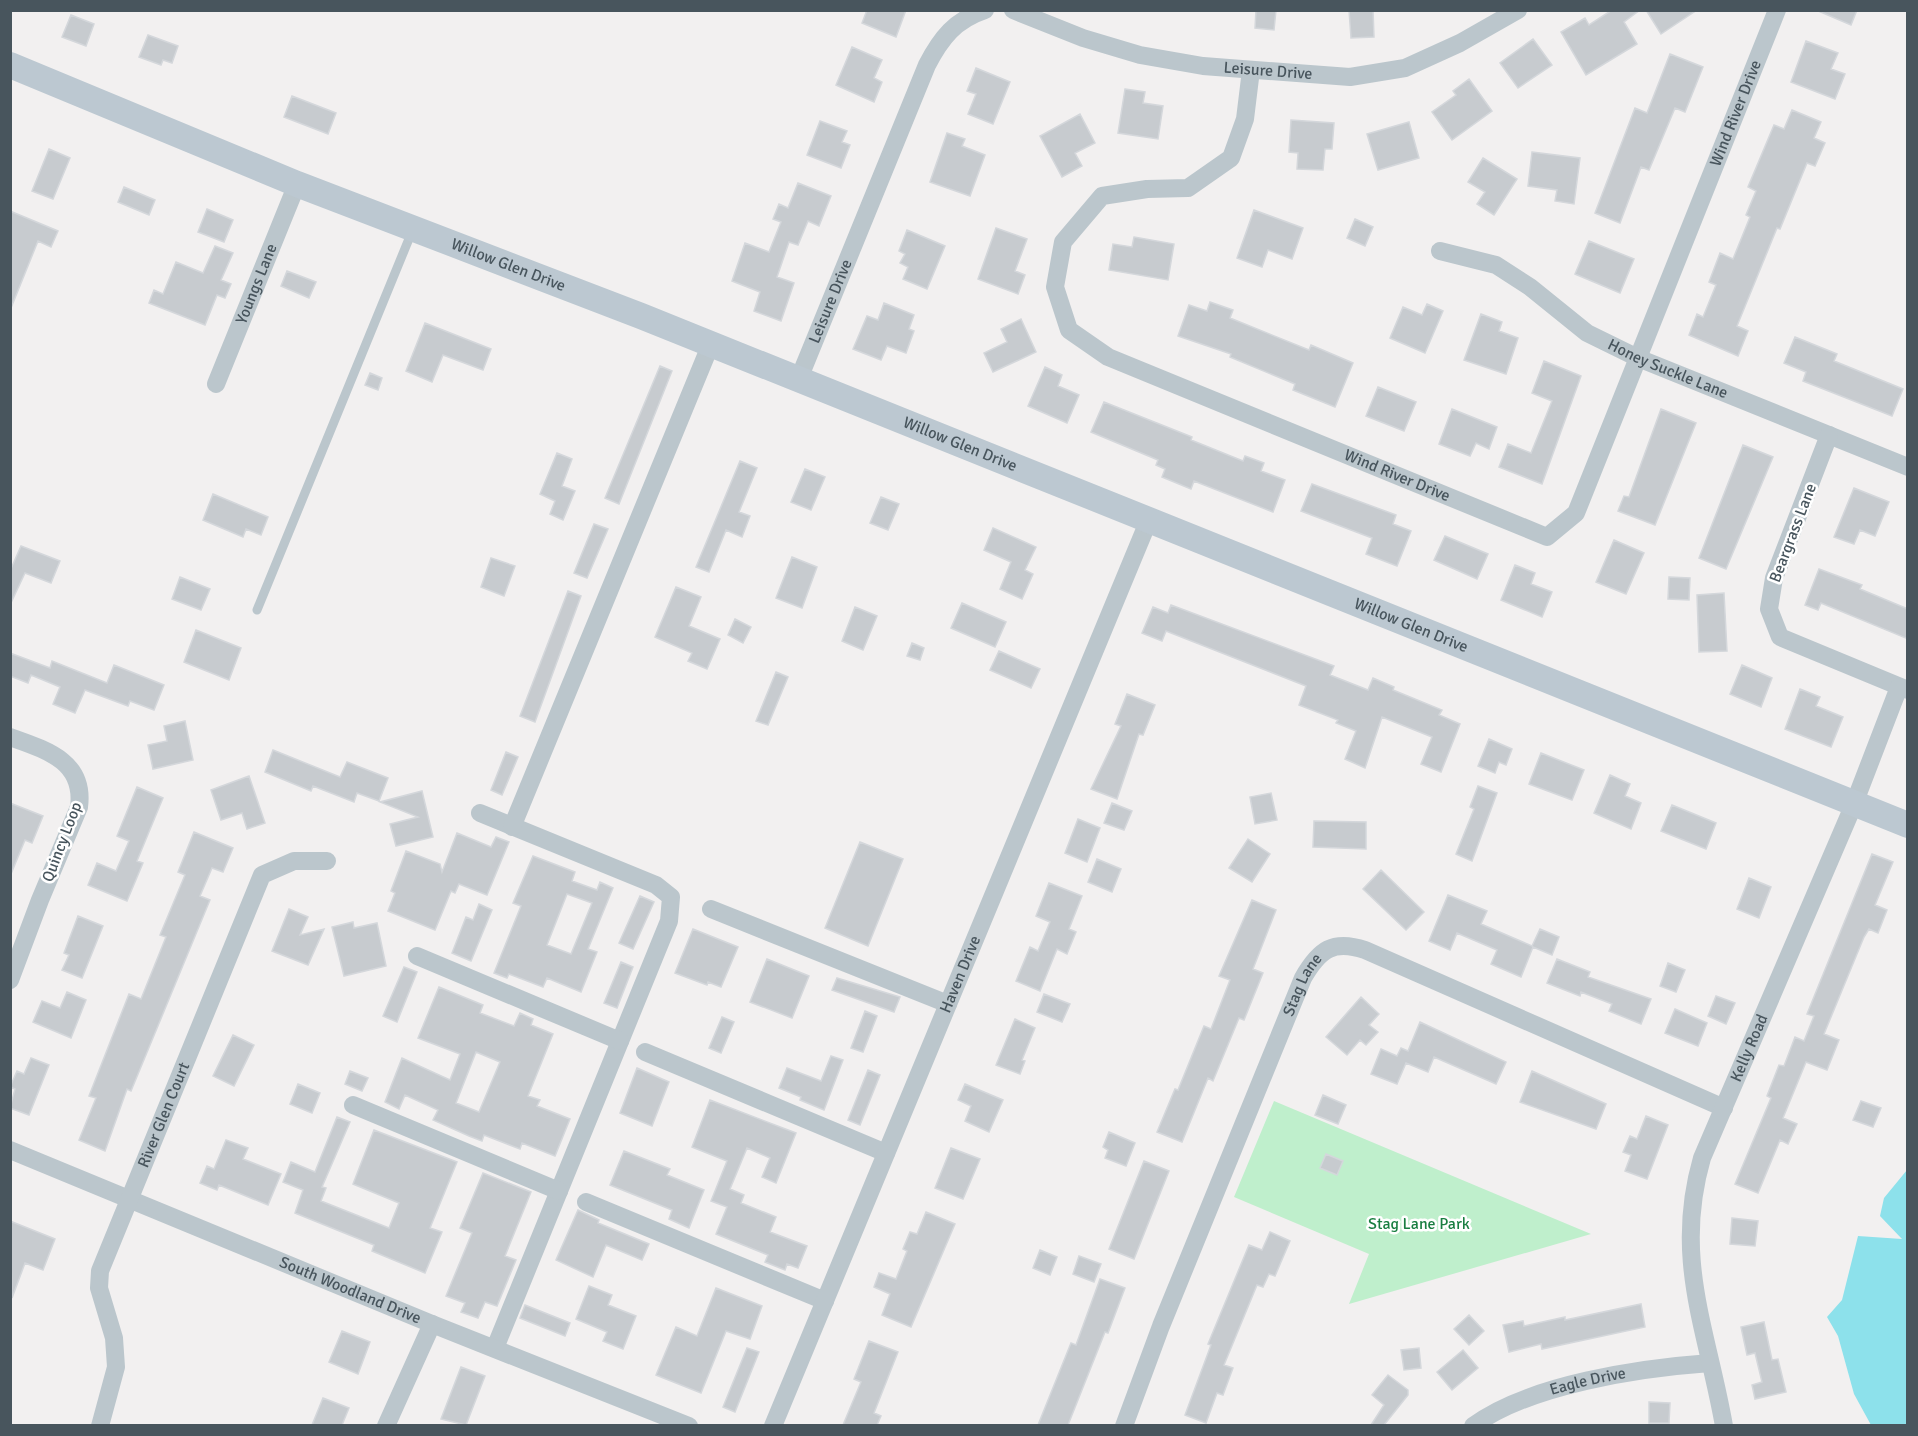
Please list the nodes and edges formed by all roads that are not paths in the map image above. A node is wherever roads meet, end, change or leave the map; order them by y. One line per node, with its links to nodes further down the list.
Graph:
1 (985, 10): 12 (street, Leisure Drive)
2 (1013, 10): 6 (street, Leisure Drive)
3 (1518, 10): 6 (street, Leisure Drive)
4 (1777, 10): 11 (street, Wind River Drive)
5 (10, 64): 7 (main road, Willow Glen Drive)
6 (1251, 70): 11 (street, Wind River Drive)
7 (297, 184): 8 (main road, Willow Glen Drive); 13 (street, Youngs Lane)
8 (413, 228): 10 (main road, Willow Glen Drive); 17 (lane)
9 (1440, 251): 11 (street, Honey Suckle Lane)
10 (710, 346): 12 (main road, Willow Glen Drive); 23 (street)
11 (1638, 358): 14 (street, Honey Suckle Lane)
12 (798, 381): 16 (main road, Willow Glen Drive)
13 (216, 384)
14 (1829, 435): 15 (street, Honey Suckle Lane); 18 (street, Beargrass Lane)
15 (1908, 467)
16 (1148, 522): 20 (main road, Willow Glen Drive); 28 (street, Haven Drive)
17 (257, 610)
18 (1903, 688): 20 (street, Kelly Road)
19 (10, 737): 27 (street, Quincy Loop)
20 (1854, 804): 22 (main road, Willow Glen Drive); 32 (street, Kelly Road)
21 (480, 813): 23 (street)
22 (1908, 825)
23 (512, 827): 29 (street)
24 (327, 861): 36 (street, River Glen Court)
25 (711, 909): 28 (street)
26 (417, 956): 29 (street)
27 (10, 980)
28 (948, 1004): 34 (street, Haven Drive)
29 (620, 1041): 35 (street)
30 (645, 1052): 34 (street)
31 (353, 1105): 35 (street)
32 (1724, 1108): 41 (street, Kelly Road); 46 (street, Stag Lane)
33 (10, 1150): 36 (street, South Woodland Drive)
34 (886, 1153): 38 (street, Haven Drive)
35 (559, 1191): 40 (street)
36 (129, 1198): 39 (street, South Woodland Drive); 42 (street, River Glen Court)
37 (586, 1202): 38 (street)
38 (825, 1301): 45 (street, Haven Drive)
39 (432, 1324): 40 (street, South Woodland Drive); 43 (street)
40 (495, 1348): 44 (street, South Woodland Drive)
41 (1710, 1363): 47 (street, Eagle Drive); 48 (street, Kelly Road)
42 (100, 1425)
43 (386, 1425)
44 (689, 1425)
45 (773, 1425)
46 (1124, 1425)
47 (1473, 1425)
48 (1724, 1425)

